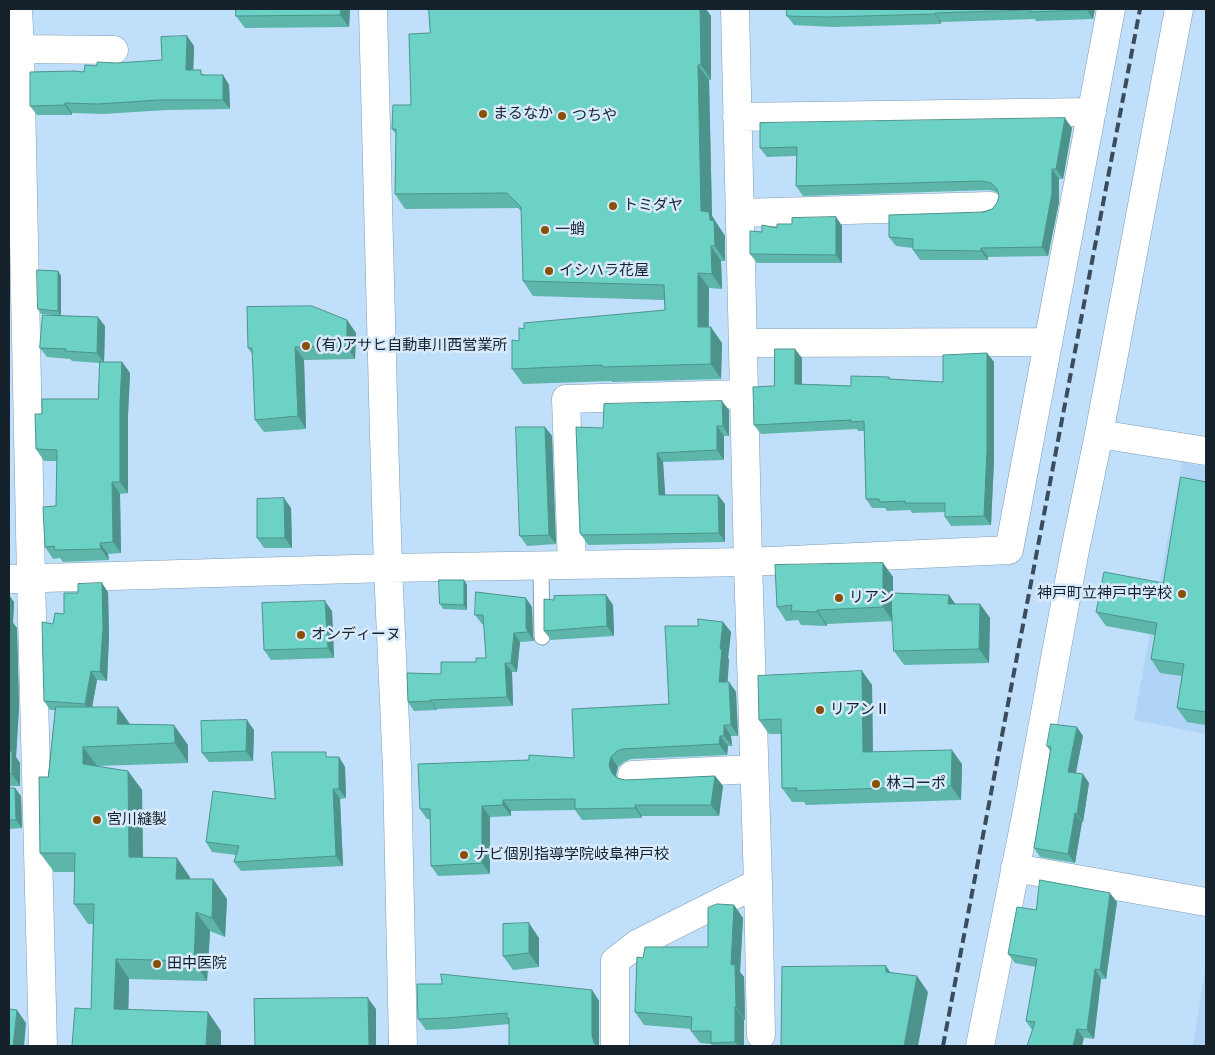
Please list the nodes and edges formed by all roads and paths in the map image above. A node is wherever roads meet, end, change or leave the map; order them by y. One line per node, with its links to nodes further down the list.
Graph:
1 (18, 9): 6 (street)
2 (373, 9): 21 (street)
3 (735, 9): 9 (street)
4 (1111, 9): 8 (street)
5 (1179, 9): 16 (street)
6 (20, 49): 7 (street); 12 (street)
7 (114, 50)
8 (1092, 112): 9 (street); 13 (street)
9 (737, 117): 11 (street)
10 (990, 206): 11 (street)
11 (740, 213): 14 (street)
12 (16, 231): 22 (street)
13 (1048, 342): 14 (street); 18 (street)
14 (743, 344): 15 (street)
15 (744, 394): 18 (street); 19 (street)
16 (1099, 434): 17 (street); 26 (street)
17 (1206, 451)
18 (748, 562): 19 (street); 24 (street)
19 (572, 565): 20 (street)
20 (540, 566): 21 (street); 23 (lane)
21 (388, 568): 22 (street); 31 (street)
22 (20, 578): 30 (street)
23 (542, 637)
24 (754, 769): 25 (street); 27 (street)
25 (632, 775)
26 (1015, 868): 28 (street); 33 (street)
27 (758, 882): 29 (street); 32 (street)
28 (1206, 902)
29 (761, 1035)
30 (43, 1046)
31 (403, 1046)
32 (615, 1046)
33 (980, 1046)

